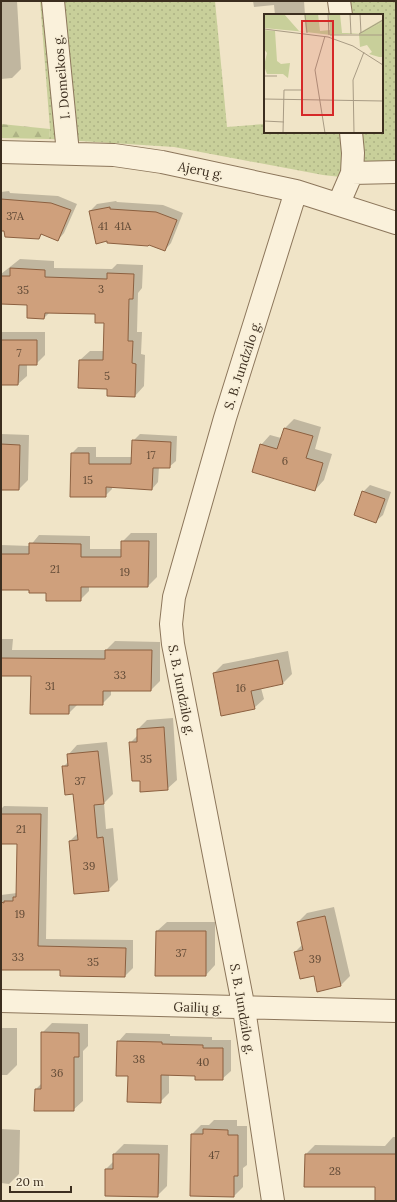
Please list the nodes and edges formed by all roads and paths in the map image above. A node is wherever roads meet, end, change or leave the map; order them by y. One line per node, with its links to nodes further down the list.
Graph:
1 (53, 1): 6 (street, I. Domeikos g.)
2 (339, 1): 3 (street)
3 (341, 14)
4 (351, 133): 8 (street)
5 (1, 152): 6 (street, Ajerų g.)
6 (68, 153): 9 (street, Ajerų g.)
7 (396, 172): 8 (street)
8 (352, 173): 10 (street)
9 (296, 191): 10 (street, Ajerų g.); 13 (street, S. B. Jundzilo g.)
10 (339, 203): 11 (street, Ajerų g.)
11 (396, 222)
12 (1, 1002): 13 (street, Gailių g.)
13 (244, 1009): 14 (street, Gailių g.); 15 (street, S. B. Jundzilo g.)
14 (396, 1011)
15 (273, 1201)

